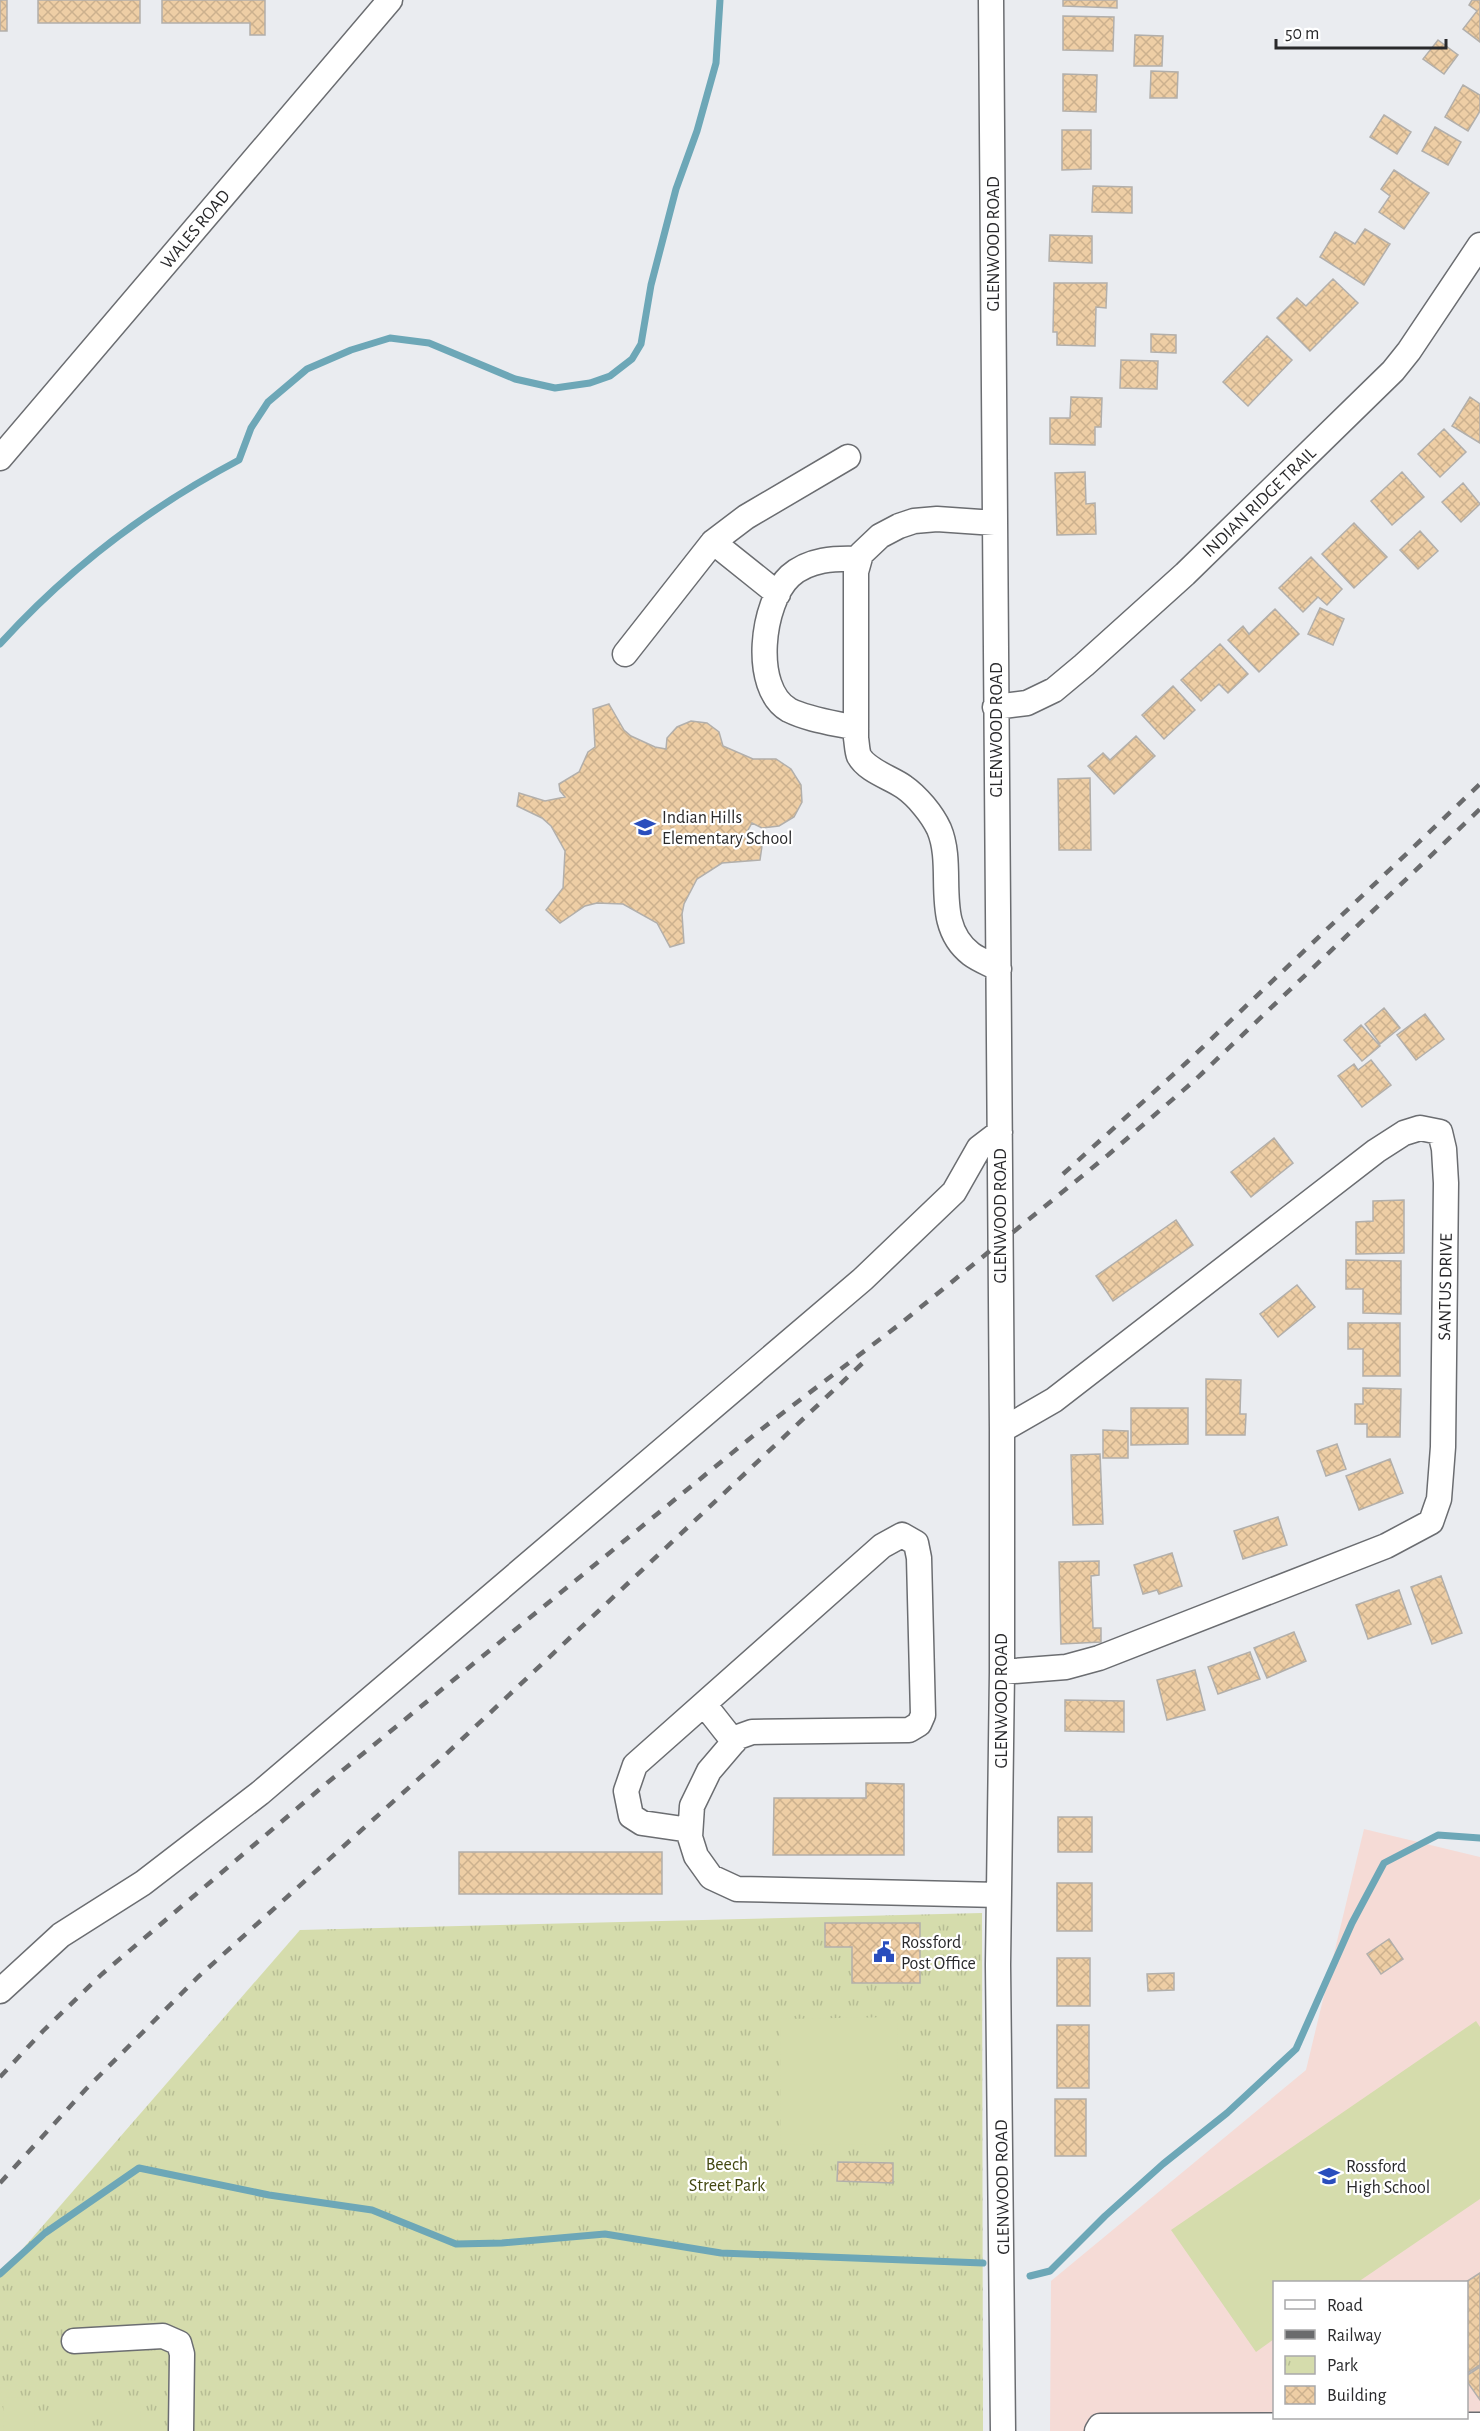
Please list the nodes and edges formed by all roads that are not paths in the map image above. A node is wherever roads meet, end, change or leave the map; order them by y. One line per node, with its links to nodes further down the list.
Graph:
1 (390, 0): 5 (street, WALES ROAD)
2 (991, 0): 6 (street, GLENWOOD ROAD)
3 (1480, 245): 11 (street, INDIAN RIDGE TRAIL)
4 (848, 457): 7 (street)
5 (0, 458)
6 (995, 523): 8 (street); 11 (street, GLENWOOD ROAD)
7 (713, 542): 9 (street); 10 (street)
8 (859, 560): 9 (street); 12 (street)
9 (778, 594): 12 (street)
10 (625, 654)
11 (995, 706): 13 (street, GLENWOOD ROAD)
12 (856, 729): 13 (street)
13 (999, 969): 14 (street, GLENWOOD ROAD)
14 (1000, 1132): 15 (street, GLENWOOD ROAD); 21 (street)
15 (1002, 1430): 16 (street, GLENWOOD ROAD); 16 (street, SANTUS DRIVE)
16 (1002, 1672): 20 (street, GLENWOOD ROAD)
17 (704, 1704): 18 (street); 18 (street); 19 (street)
18 (734, 1742): 19 (street)
19 (690, 1830): 20 (street)
20 (999, 1895): 25 (street, GLENWOOD ROAD)
21 (0, 1991)
22 (74, 2341): 24 (street)
23 (1480, 2425): 26 (street)
24 (181, 2431)
25 (1003, 2431)
26 (1097, 2431)

